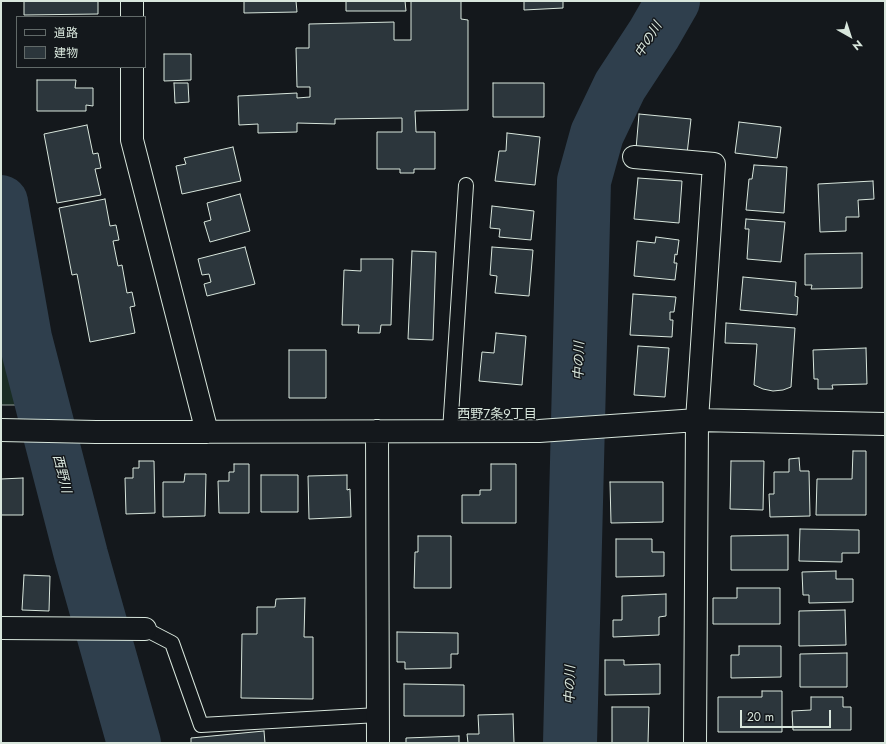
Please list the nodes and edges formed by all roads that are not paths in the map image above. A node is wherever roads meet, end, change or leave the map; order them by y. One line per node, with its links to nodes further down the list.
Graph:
1 (132, 1): 2 (street)
2 (132, 16)
3 (132, 68): 10 (street)
4 (634, 157): 6 (street)
5 (466, 185): 9 (lane)
6 (698, 420): 7 (street); 9 (street); 16 (street)
7 (885, 424)
8 (11, 429): 10 (street)
9 (450, 431): 11 (street)
10 (207, 432): 11 (street)
11 (377, 432): 14 (street)
12 (1, 628): 13 (street)
13 (145, 628): 14 (lane)
14 (378, 715): 15 (street)
15 (378, 743)
16 (695, 743)

